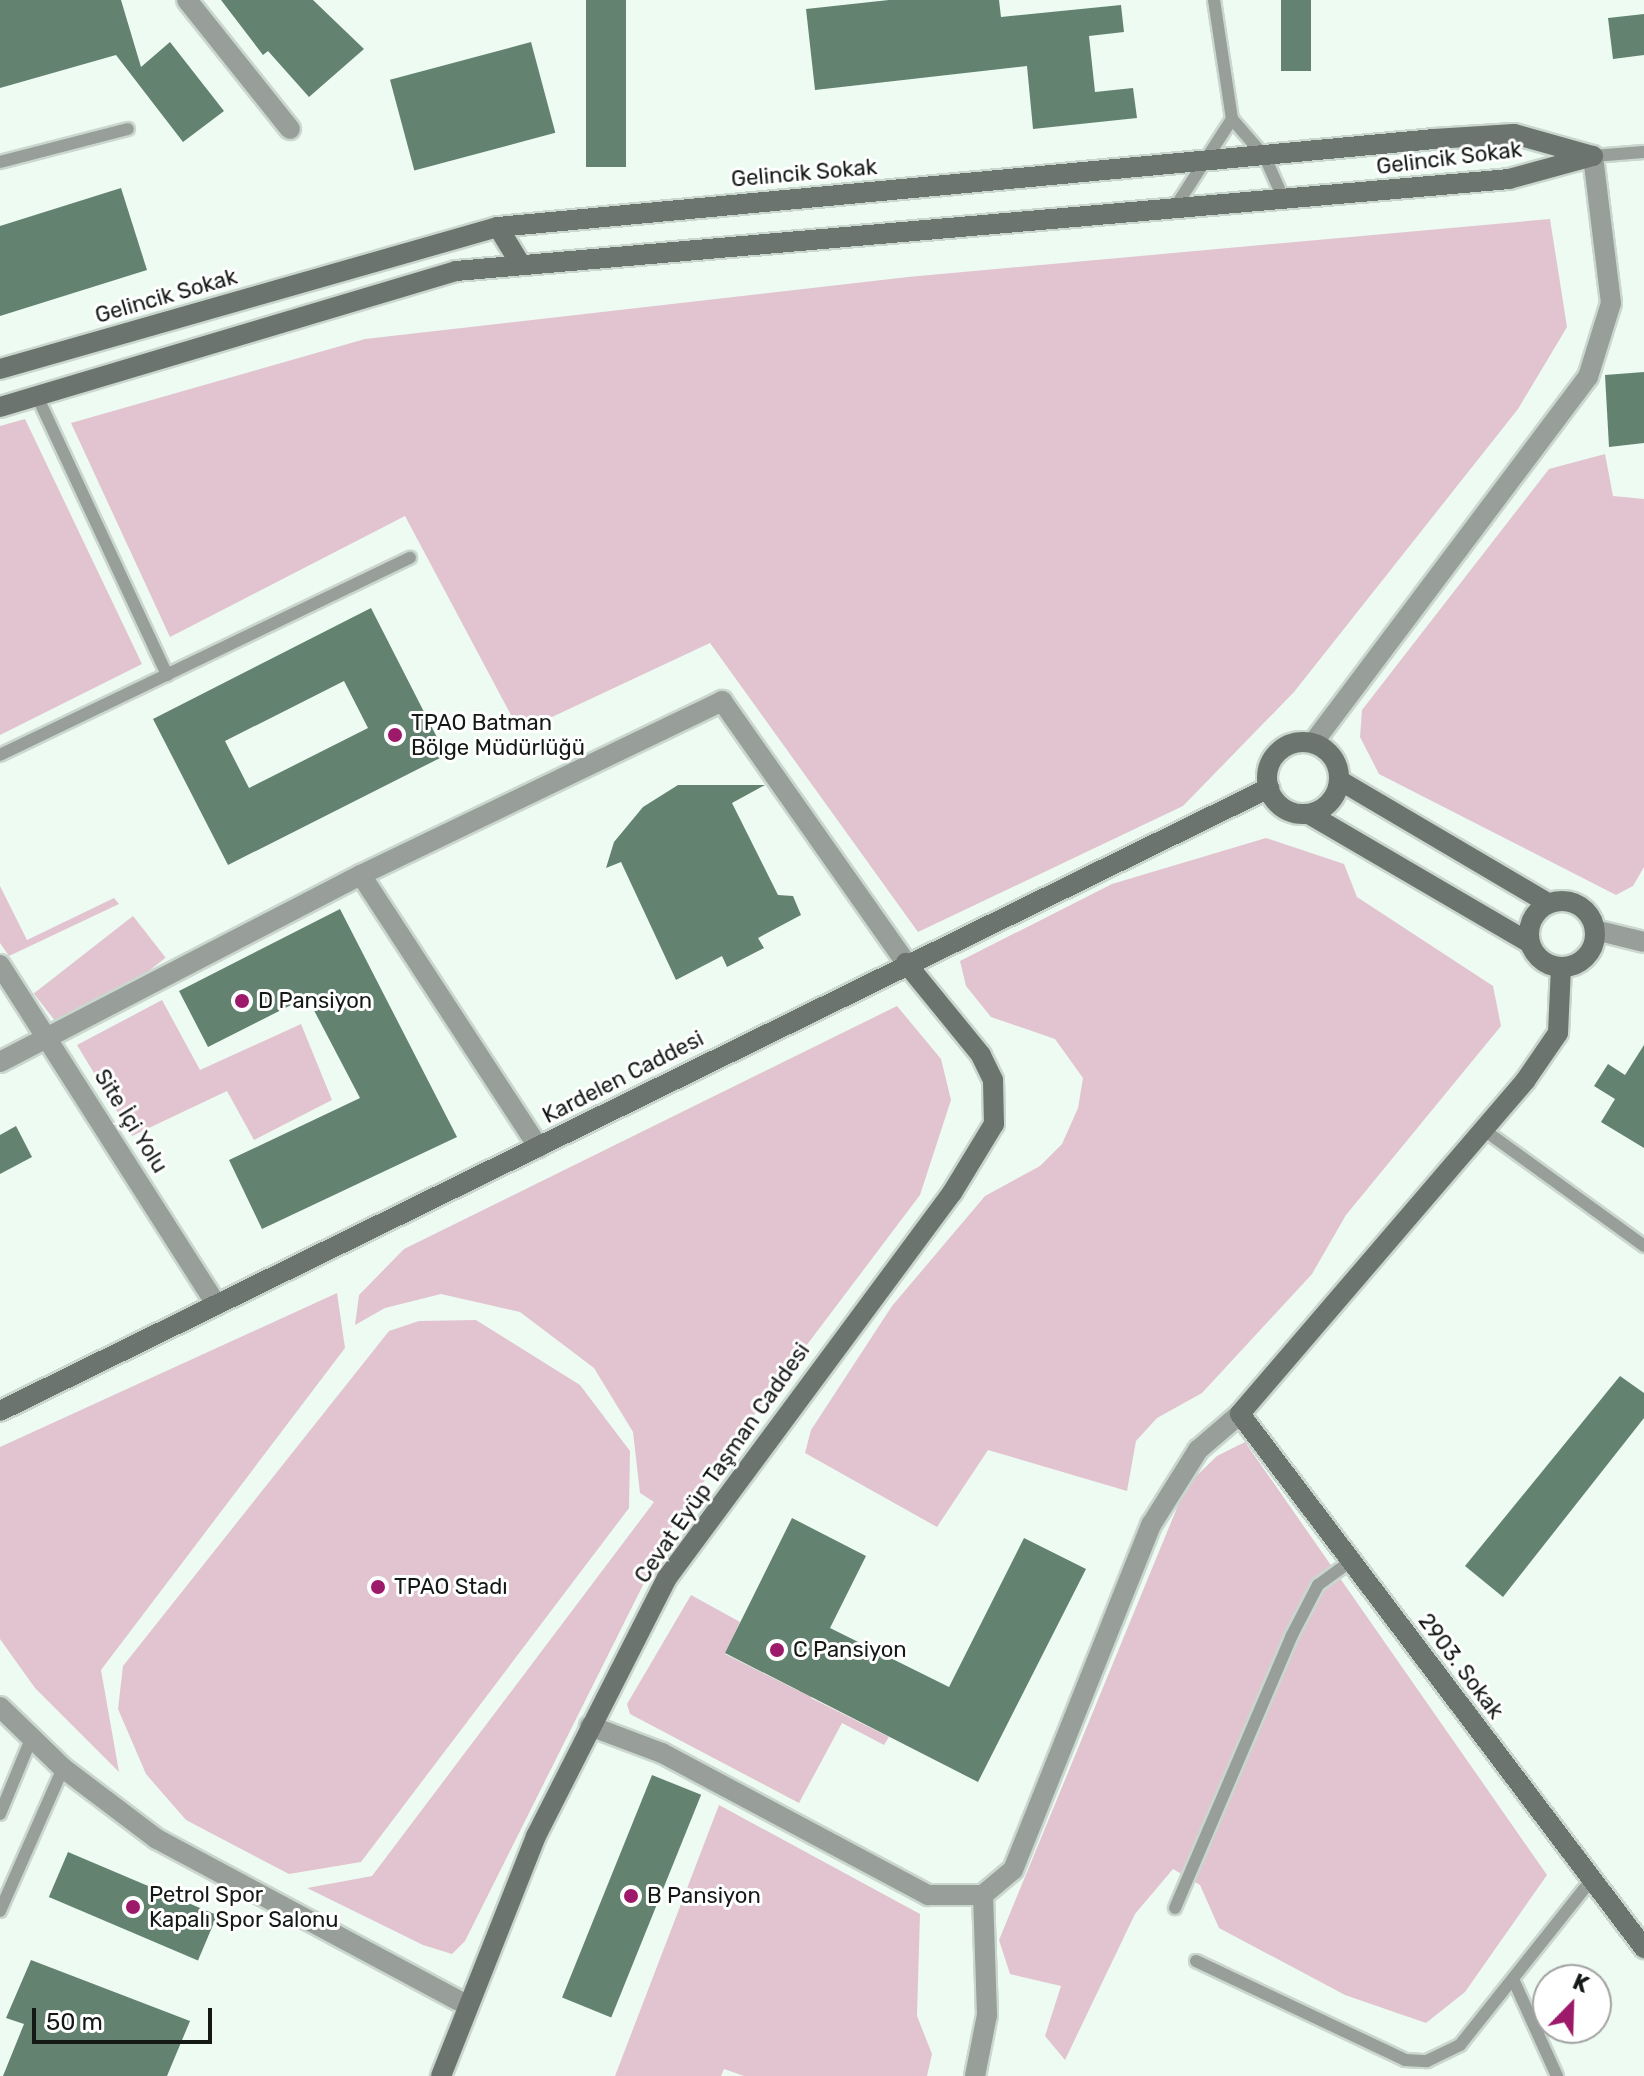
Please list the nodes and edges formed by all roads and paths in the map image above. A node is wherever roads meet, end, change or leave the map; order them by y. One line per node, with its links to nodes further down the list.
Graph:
1 (188, 0): 5 (street)
2 (1214, 0): 3 (lane)
3 (1232, 119): 8 (lane); 10 (lane)
4 (128, 129): 9 (lane)
5 (290, 129)
6 (1644, 152): 7 (lane)
7 (1593, 156): 8 (street, Gelincik Sokak); 11 (street, Gelincik Sokak); 20 (street)
8 (1265, 157): 10 (street, Gelincik Sokak); 11 (lane)
9 (0, 162)
10 (1198, 164): 12 (lane); 13 (street, Gelincik Sokak)
11 (1284, 200): 12 (street, Gelincik Sokak)
12 (1174, 210): 14 (street, Gelincik Sokak)
13 (498, 227): 14 (street); 15 (street, Gelincik Sokak)
14 (521, 265): 16 (street, Gelincik Sokak)
15 (0, 369)
16 (37, 396): 17 (street, Gelincik Sokak); 19 (lane)
17 (0, 407)
18 (410, 558): 19 (lane)
19 (167, 675): 21 (lane)
20 (1313, 743): 22 (street); 23 (street)
21 (0, 755)
22 (1339, 780): 24 (street); 26 (street)
23 (1269, 788): 24 (street); 30 (street, Kardelen Caddesi)
24 (1309, 814): 29 (street)
25 (361, 875): 30 (street); 33 (street); 36 (street)
26 (1548, 903): 27 (street); 29 (street)
27 (1595, 930): 28 (street); 32 (street)
28 (1644, 942)
29 (1530, 943): 32 (street)
30 (906, 963): 36 (street, Kardelen Caddesi); 43 (street, Cevat Eyüp Taşman Caddesi)
31 (0, 965): 33 (street, Site İçi Yolu)
32 (1561, 967): 35 (street)
33 (50, 1037): 34 (street); 38 (street, Site İçi Yolu)
34 (0, 1062)
35 (1484, 1130): 37 (lane); 40 (street)
36 (538, 1147): 38 (street, Kardelen Caddesi)
37 (1644, 1246)
38 (217, 1305): 39 (street, Kardelen Caddesi)
39 (0, 1411)
40 (1240, 1414): 41 (street, 2903. Sokak); 48 (street)
41 (1351, 1561): 47 (street, 2903. Sokak); 49 (lane)
42 (0, 1707): 44 (street)
43 (590, 1726): 48 (street); 54 (street, Cevat Eyüp Taşman Caddesi)
44 (31, 1739): 45 (street); 46 (lane)
45 (63, 1768): 50 (lane); 54 (street)
46 (0, 1814)
47 (1592, 1879): 51 (street, 2903. Sokak); 53 (lane)
48 (983, 1895): 57 (street)
49 (1175, 1908)
50 (0, 1911)
51 (1644, 1948)
52 (1196, 1961): 55 (lane)
53 (1513, 1979): 55 (lane); 59 (lane)
54 (465, 2004): 56 (street, Cevat Eyüp Taşman Caddesi)
55 (1427, 2061): 58 (lane)
56 (441, 2076)
57 (975, 2076)
58 (1425, 2076)
59 (1557, 2076)

